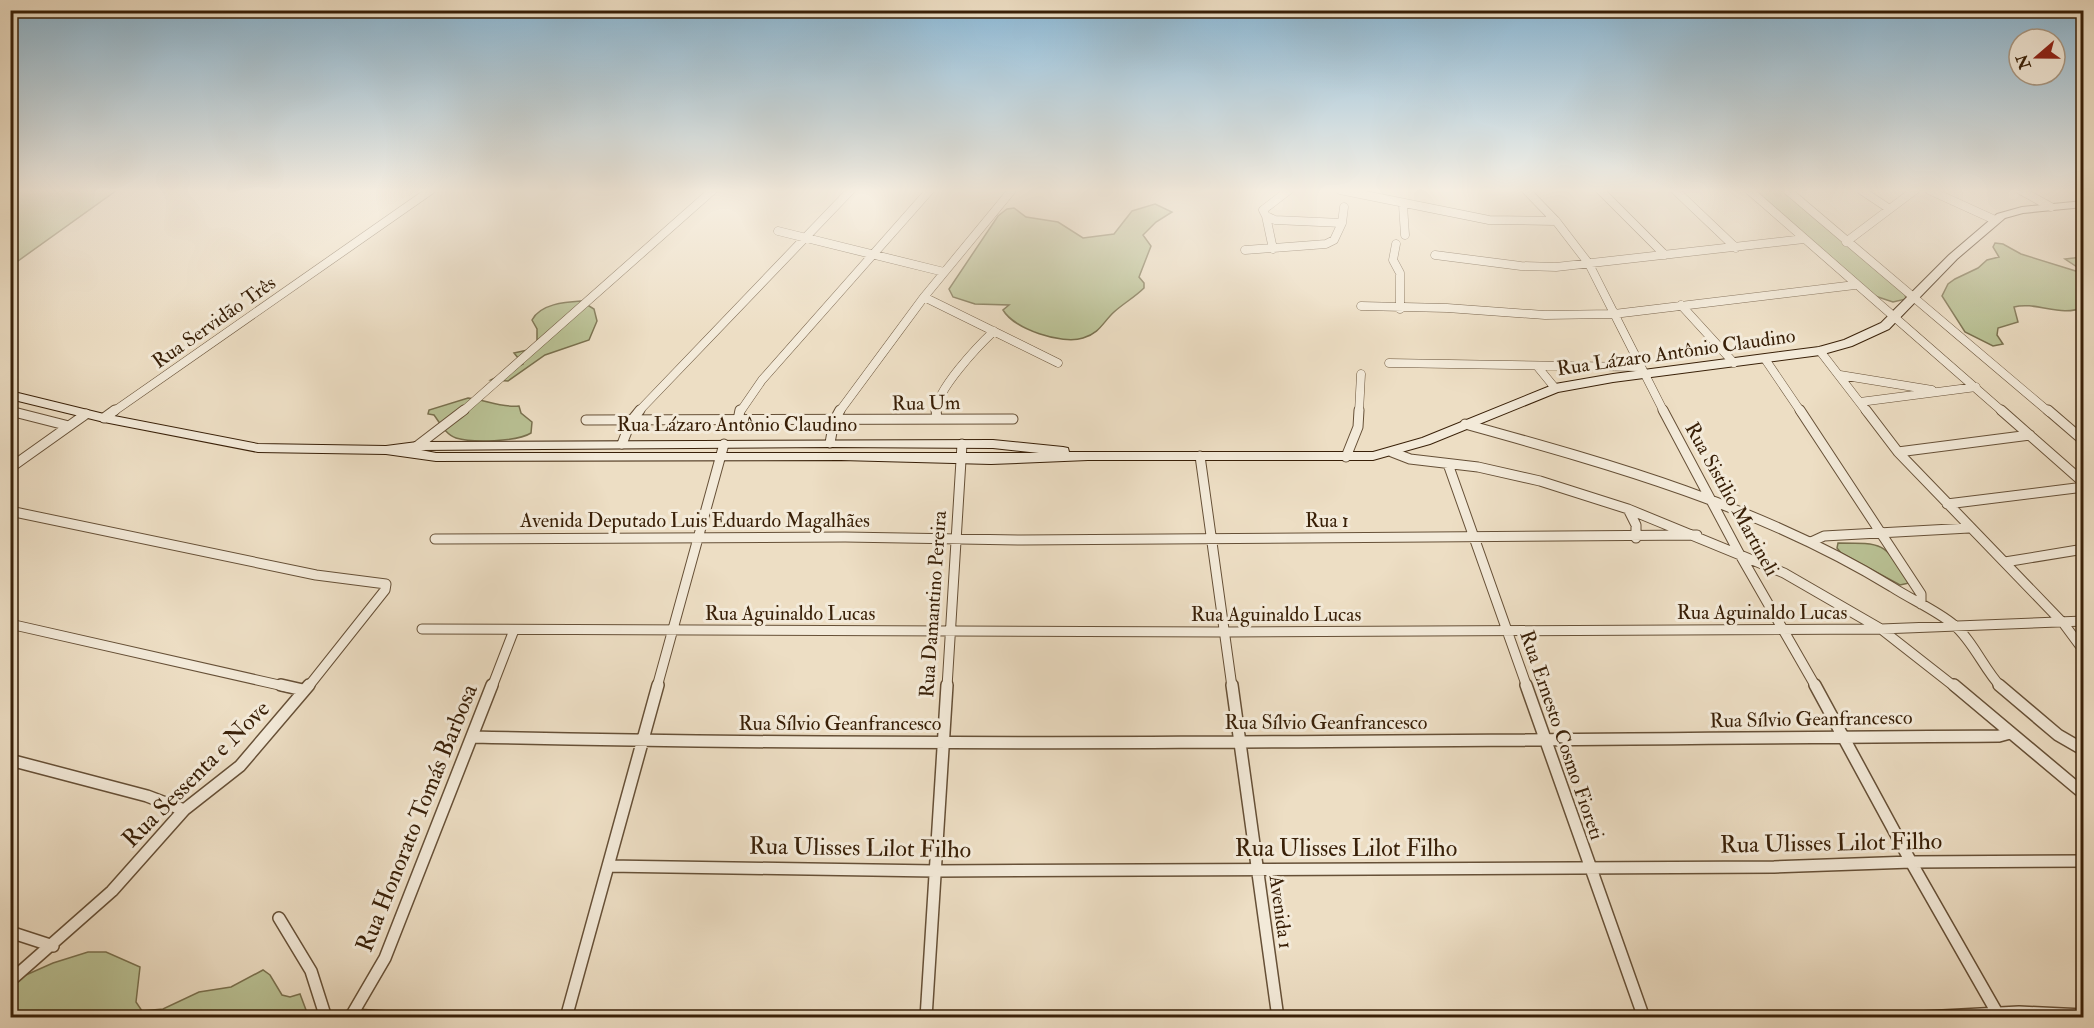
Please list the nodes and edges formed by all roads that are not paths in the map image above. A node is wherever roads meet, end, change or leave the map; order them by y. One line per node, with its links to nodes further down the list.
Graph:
1 (362, 238): 50 (street, Rua Servidão Três)
2 (659, 238): 64 (street)
3 (806, 238): 20 (street); 55 (street)
4 (889, 238): 20 (street)
5 (972, 238): 24 (street)
6 (1270, 238): 18 (street)
7 (1335, 238): 18 (street)
8 (1569, 238): 23 (street, Rua Sistilio Martineli)
9 (1648, 238): 22 (street)
10 (1725, 238): 17 (street)
11 (1841, 238): 15 (street)
12 (1851, 238): 15 (street)
13 (1976, 238): 27 (main road, Rua Lázaro Antônio Claudino)
14 (1804, 239): 17 (street); 25 (street)
15 (1846, 242): 27 (street)
16 (1396, 244): 30 (street)
17 (1736, 248): 22 (street)
18 (1273, 249): 19 (street)
19 (1245, 250)
20 (874, 255): 24 (street); 54 (street)
21 (1435, 255): 23 (street)
22 (1665, 255): 23 (street)
23 (1589, 264): 31 (street, Rua Sistilio Martineli)
24 (944, 272): 26 (street)
25 (1855, 285): 28 (street); 32 (street)
26 (924, 297): 33 (street); 56 (street)
27 (1912, 297): 32 (main road, Rua Lázaro Antônio Claudino); 60 (street)
28 (1681, 305): 31 (street); 38 (street)
29 (1361, 306): 30 (street)
30 (1400, 309): 31 (street)
31 (1614, 314): 40 (street, Rua Sistilio Martineli)
32 (1894, 317): 34 (main road, Rua Lázaro Antônio Claudino); 43 (street)
33 (994, 331): 36 (street); 51 (street)
34 (1820, 351): 35 (main road, Rua Lázaro Antônio Claudino); 42 (street)
35 (1765, 359): 38 (main road, Rua Lázaro Antônio Claudino); 80 (street)
36 (1058, 363)
37 (1389, 363): 39 (street)
38 (1734, 363): 40 (main road, Rua Lázaro Antônio Claudino)
39 (1537, 366): 40 (street); 44 (street)
40 (1642, 371): 44 (main road, Rua Lázaro Antônio Claudino); 75 (street, Rua Sistilio Martineli)
41 (1361, 374): 71 (street)
42 (1840, 375): 45 (street); 47 (street)
43 (1976, 387): 45 (street); 59 (street)
44 (1555, 388): 57 (main road, Rua Lázaro Antônio Claudino)
45 (1942, 392): 47 (street)
46 (10, 395): 49 (main road, Rua Lázaro Antônio Claudino)
47 (1860, 402): 68 (street)
48 (10, 411): 58 (street)
49 (86, 414): 50 (main road, Rua Lázaro Antônio Claudino); 58 (street)
50 (104, 418): 65 (main road, Rua Lázaro Antônio Claudino)
51 (937, 419): 52 (street, Rua Um); 56 (street, Rua Um)
52 (1013, 419)
53 (586, 420): 55 (street, Rua Um)
54 (738, 420): 55 (street, Rua Um); 56 (street, Rua Um)
55 (631, 421): 62 (street)
56 (834, 421): 61 (street)
57 (1465, 424): 67 (main road, Rua Lázaro Antônio Claudino); 75 (street)
58 (69, 426): 73 (street)
59 (2030, 435): 68 (street); 74 (street)
60 (2084, 441)
61 (830, 442): 63 (main road, Rua Lázaro Antônio Claudino); 66 (main road, Rua Lázaro Antônio Claudino)
62 (622, 444): 63 (main road, Rua Lázaro Antônio Claudino); 64 (main road, Rua Lázaro Antônio Claudino)
63 (724, 444): 70 (street)
64 (417, 446): 65 (main road, Rua Lázaro Antônio Claudino)
65 (386, 450): 70 (main road, Rua Lázaro Antônio Claudino)
66 (962, 451): 69 (main road, Rua Lázaro Antônio Claudino); 70 (main road, Rua Lázaro Antônio Claudino); 83 (street, Rua Damantino Pereira)
67 (1392, 452): 71 (main road, Rua Lázaro Antônio Claudino); 72 (street)
68 (1898, 452): 76 (street)
69 (1200, 456): 71 (main road, Rua Lázaro Antônio Claudino); 84 (street, Avenida 1)
70 (720, 457): 82 (street)
71 (1346, 457)
72 (1448, 464): 77 (street); 85 (street, Rua Ernesto Cosmo Fioreti)
73 (10, 468)
74 (2084, 485): 76 (street)
75 (1710, 498): 88 (street); 90 (street, Rua Sistilio Martineli)
76 (1947, 504): 79 (street)
77 (1629, 509): 81 (street); 86 (street)
78 (10, 512): 106 (street, Rua Sessenta e Nove)
79 (1969, 528): 80 (street); 91 (street)
80 (1881, 533): 88 (street); 92 (street)
81 (1697, 536): 86 (street, Rua 1); 90 (street)
82 (698, 538): 83 (street, Avenida Deputado Luis Eduardo Magalhães); 87 (street, Avenida Deputado Luis Eduardo Magalhães); 103 (street)
83 (956, 538): 84 (street, Rua 1); 101 (street, Rua Damantino Pereira)
84 (1211, 538): 85 (street, Rua 1); 104 (street, Avenida 1)
85 (1474, 538): 86 (street, Rua 1); 102 (street, Rua Ernesto Cosmo Fioreti)
86 (1636, 538)
87 (435, 539)
88 (1811, 542): 92 (street)
89 (2084, 549): 91 (street)
90 (1739, 553): 98 (street, Rua Sistilio Martineli); 99 (street)
91 (2005, 562): 95 (street)
92 (1921, 604): 96 (street)
93 (2084, 621): 95 (street, Rua Aguinaldo Lucas)
94 (10, 624): 106 (street)
95 (2064, 624): 96 (street, Rua Aguinaldo Lucas); 105 (street)
96 (1955, 626): 99 (street, Rua Aguinaldo Lucas); 114 (street)
97 (422, 629): 100 (street, Rua Aguinaldo Lucas)
98 (1785, 629): 99 (street, Rua Aguinaldo Lucas); 102 (street, Rua Aguinaldo Lucas); 108 (street, Rua Sistilio Martineli)
99 (1881, 629): 107 (street)
100 (514, 630): 103 (street, Rua Aguinaldo Lucas); 109 (street, Rua Honorato Tomás Barbosa)
101 (950, 631): 103 (street, Rua Aguinaldo Lucas); 104 (street, Rua Aguinaldo Lucas); 111 (street, Rua Damantino Pereira)
102 (1506, 631): 104 (street, Rua Aguinaldo Lucas); 110 (street, Rua Ernesto Cosmo Fioreti)
103 (671, 632): 112 (street)
104 (1225, 632): 113 (street, Avenida 1)
105 (2084, 651)
106 (303, 690): 117 (street, Rua Sessenta e Nove)
107 (2010, 732): 108 (street, Rua Sílvio Geanfrancesco); 116 (street)
108 (1842, 736): 110 (street, Rua Sílvio Geanfrancesco); 119 (street, Rua Sistilio Martineli)
109 (474, 737): 112 (street, Rua Sílvio Geanfrancesco); 130 (street, Rua Honorato Tomás Barbosa)
110 (1545, 739): 113 (street, Rua Sílvio Geanfrancesco); 121 (street, Rua Ernesto Cosmo Fioreti)
111 (942, 740): 112 (street, Rua Sílvio Geanfrancesco); 113 (street, Rua Sílvio Geanfrancesco); 123 (street, Rua Damantino Pereira)
112 (641, 741): 120 (street)
113 (1239, 741): 122 (street, Avenida 1)
114 (2084, 750)
115 (10, 760): 117 (street)
116 (2084, 794)
117 (184, 810): 126 (street, Rua Sessenta e Nove)
118 (2084, 861): 119 (street, Rua Ulisses Lilot Filho)
119 (1911, 862): 121 (street, Rua Ulisses Lilot Filho); 128 (street, Rua Sistilio Martineli)
120 (608, 866): 123 (street, Rua Ulisses Lilot Filho); 133 (street)
121 (1589, 866): 122 (street, Rua Ulisses Lilot Filho); 136 (street, Rua Ernesto Cosmo Fioreti)
122 (1256, 869): 123 (street, Rua Ulisses Lilot Filho); 135 (street, Avenida 1)
123 (935, 871): 134 (street, Rua Damantino Pereira)
124 (279, 918): 131 (street)
125 (10, 932): 126 (street)
126 (53, 946): 127 (street, Rua Sessenta e Nove)
127 (10, 981)
128 (1999, 1015): 129 (street); 137 (street)
129 (2084, 1015)
130 (351, 1016): 132 (street)
131 (326, 1017)
132 (402, 1017)
133 (566, 1017)
134 (926, 1017)
135 (1278, 1017)
136 (1644, 1017)
137 (1904, 1017)

